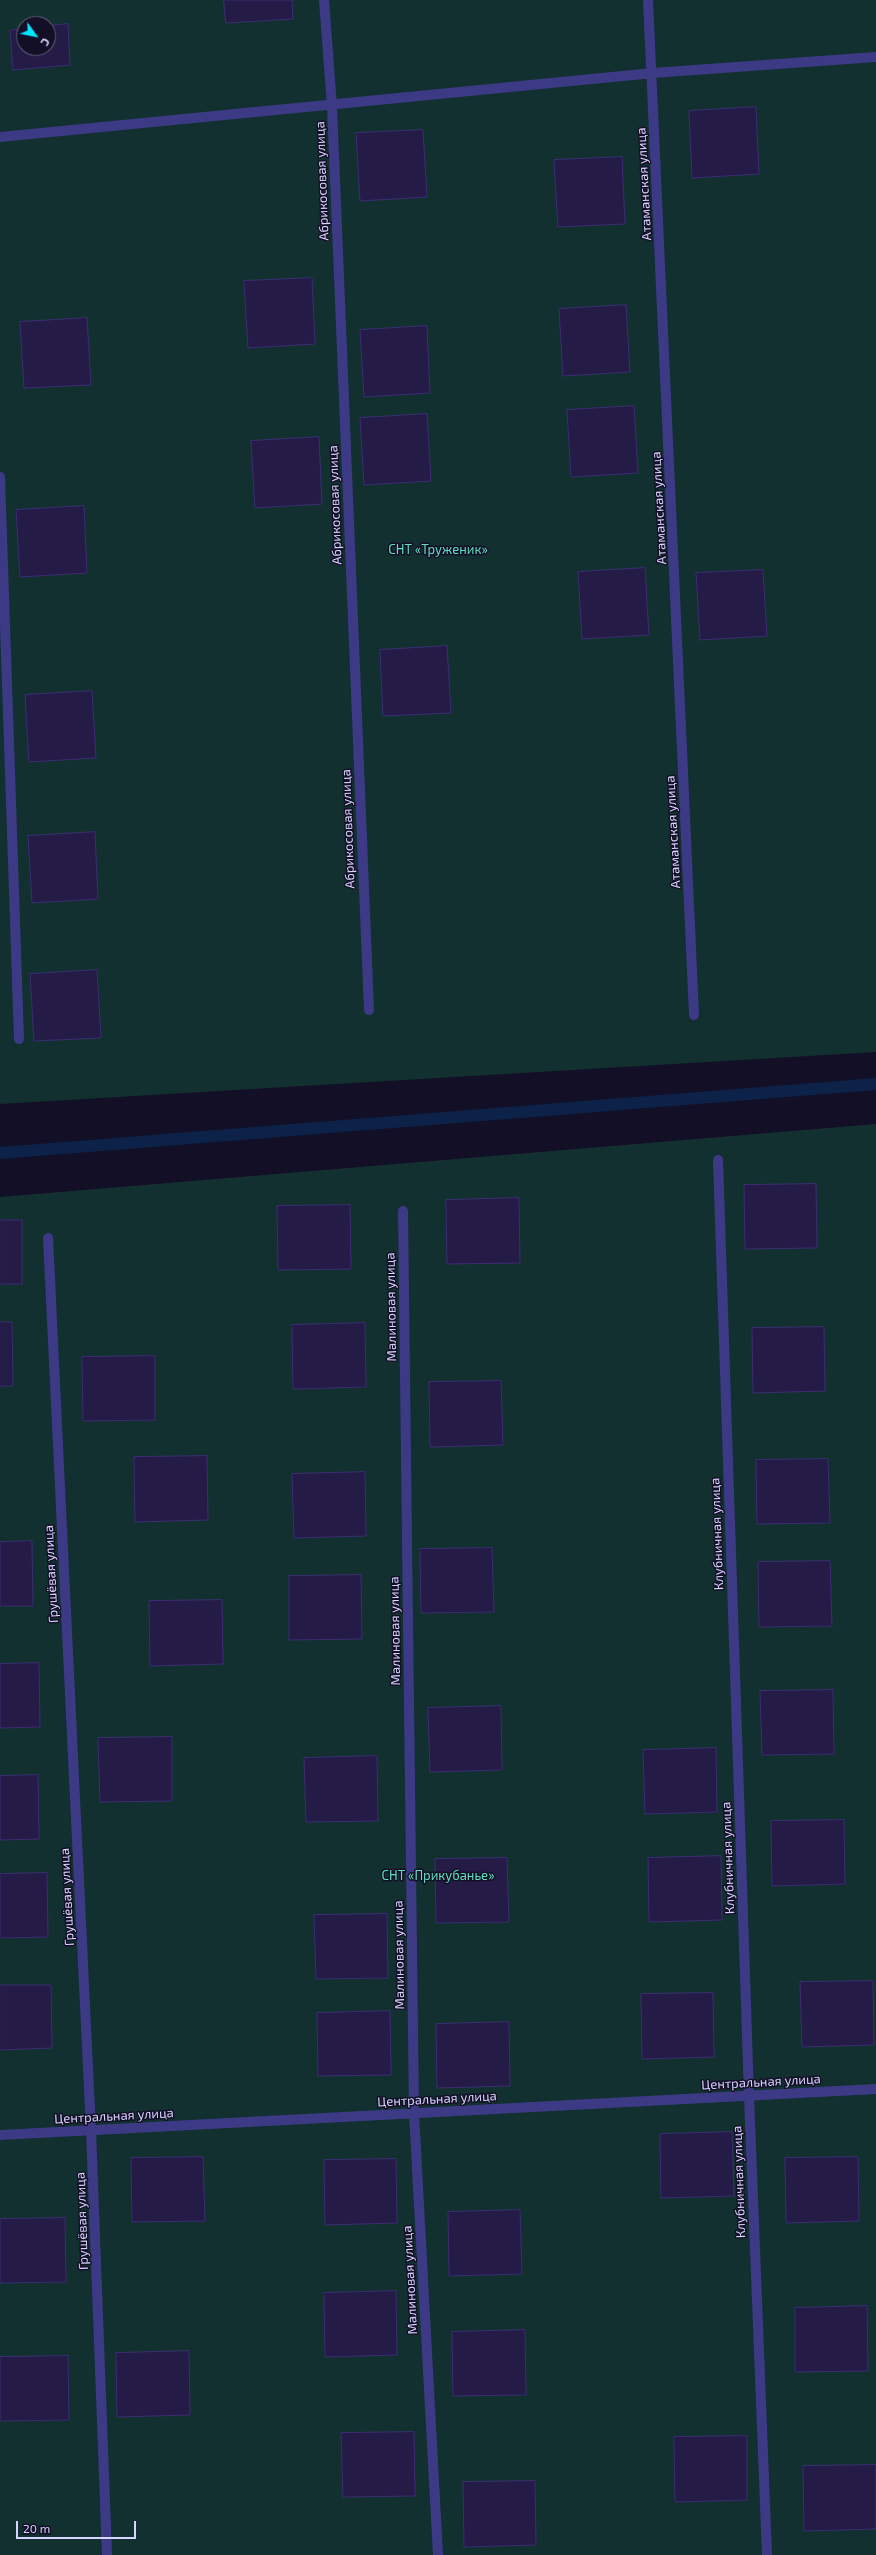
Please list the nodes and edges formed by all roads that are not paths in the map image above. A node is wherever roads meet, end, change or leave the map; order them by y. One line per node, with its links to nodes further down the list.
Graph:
1 (324, 0): 5 (street, Абрикосовая улица)
2 (648, 0): 4 (street, Атаманская улица)
3 (876, 56): 4 (street)
4 (653, 73): 5 (street); 9 (street, Атаманская улица)
5 (332, 106): 6 (street); 8 (street, Абрикосовая улица)
6 (0, 137)
7 (0, 477): 10 (street)
8 (369, 1010)
9 (694, 1015)
10 (19, 1039)
11 (718, 1160): 15 (street, Клубничная улица)
12 (403, 1210): 16 (street, Малиновая улица)
13 (48, 1238): 17 (street, Грушёвая улица)
14 (876, 2089): 15 (street, Центральная улица)
15 (749, 2096): 16 (street, Центральная улица); 21 (street, Клубничная улица)
16 (414, 2113): 17 (street, Центральная улица); 20 (street, Малиновая улица)
17 (91, 2130): 18 (street, Центральная улица); 19 (street, Грушёвая улица)
18 (0, 2136)
19 (108, 2555)
20 (438, 2555)
21 (767, 2555)

